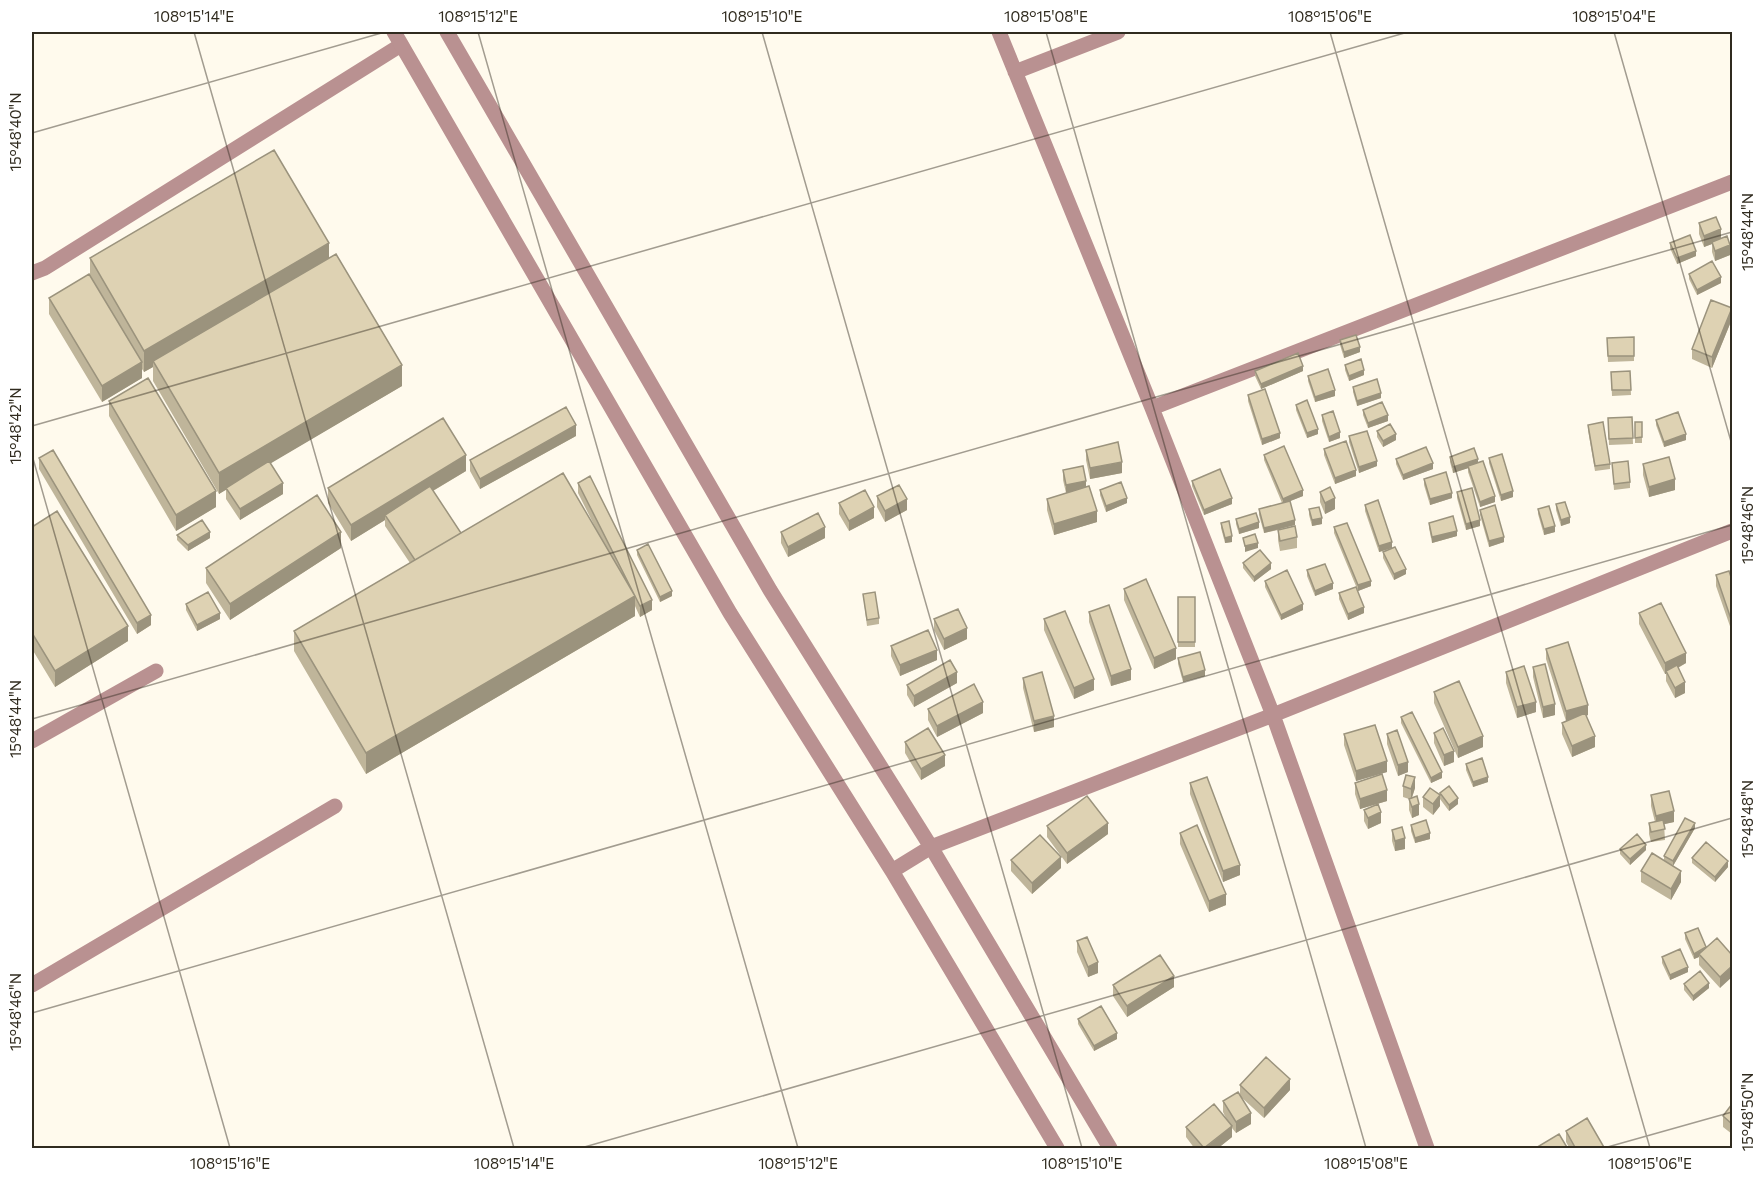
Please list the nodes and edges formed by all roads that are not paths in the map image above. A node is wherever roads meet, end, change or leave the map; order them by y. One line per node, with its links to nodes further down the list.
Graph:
1 (447, 32): 14 (street)
2 (999, 32): 5 (street)
3 (1118, 32): 5 (street)
4 (398, 38): 7 (street); 15 (street)
5 (1015, 72): 8 (street)
6 (1732, 182): 8 (street)
7 (32, 273)
8 (1152, 408): 11 (street)
9 (1732, 531): 11 (street)
10 (156, 671): 12 (street)
11 (1273, 715): 14 (street); 19 (street)
12 (32, 741)
13 (335, 806): 16 (street)
14 (931, 847): 15 (street); 18 (street)
15 (892, 871): 17 (street)
16 (32, 985)
17 (1057, 1149)
18 (1110, 1149)
19 (1427, 1149)

